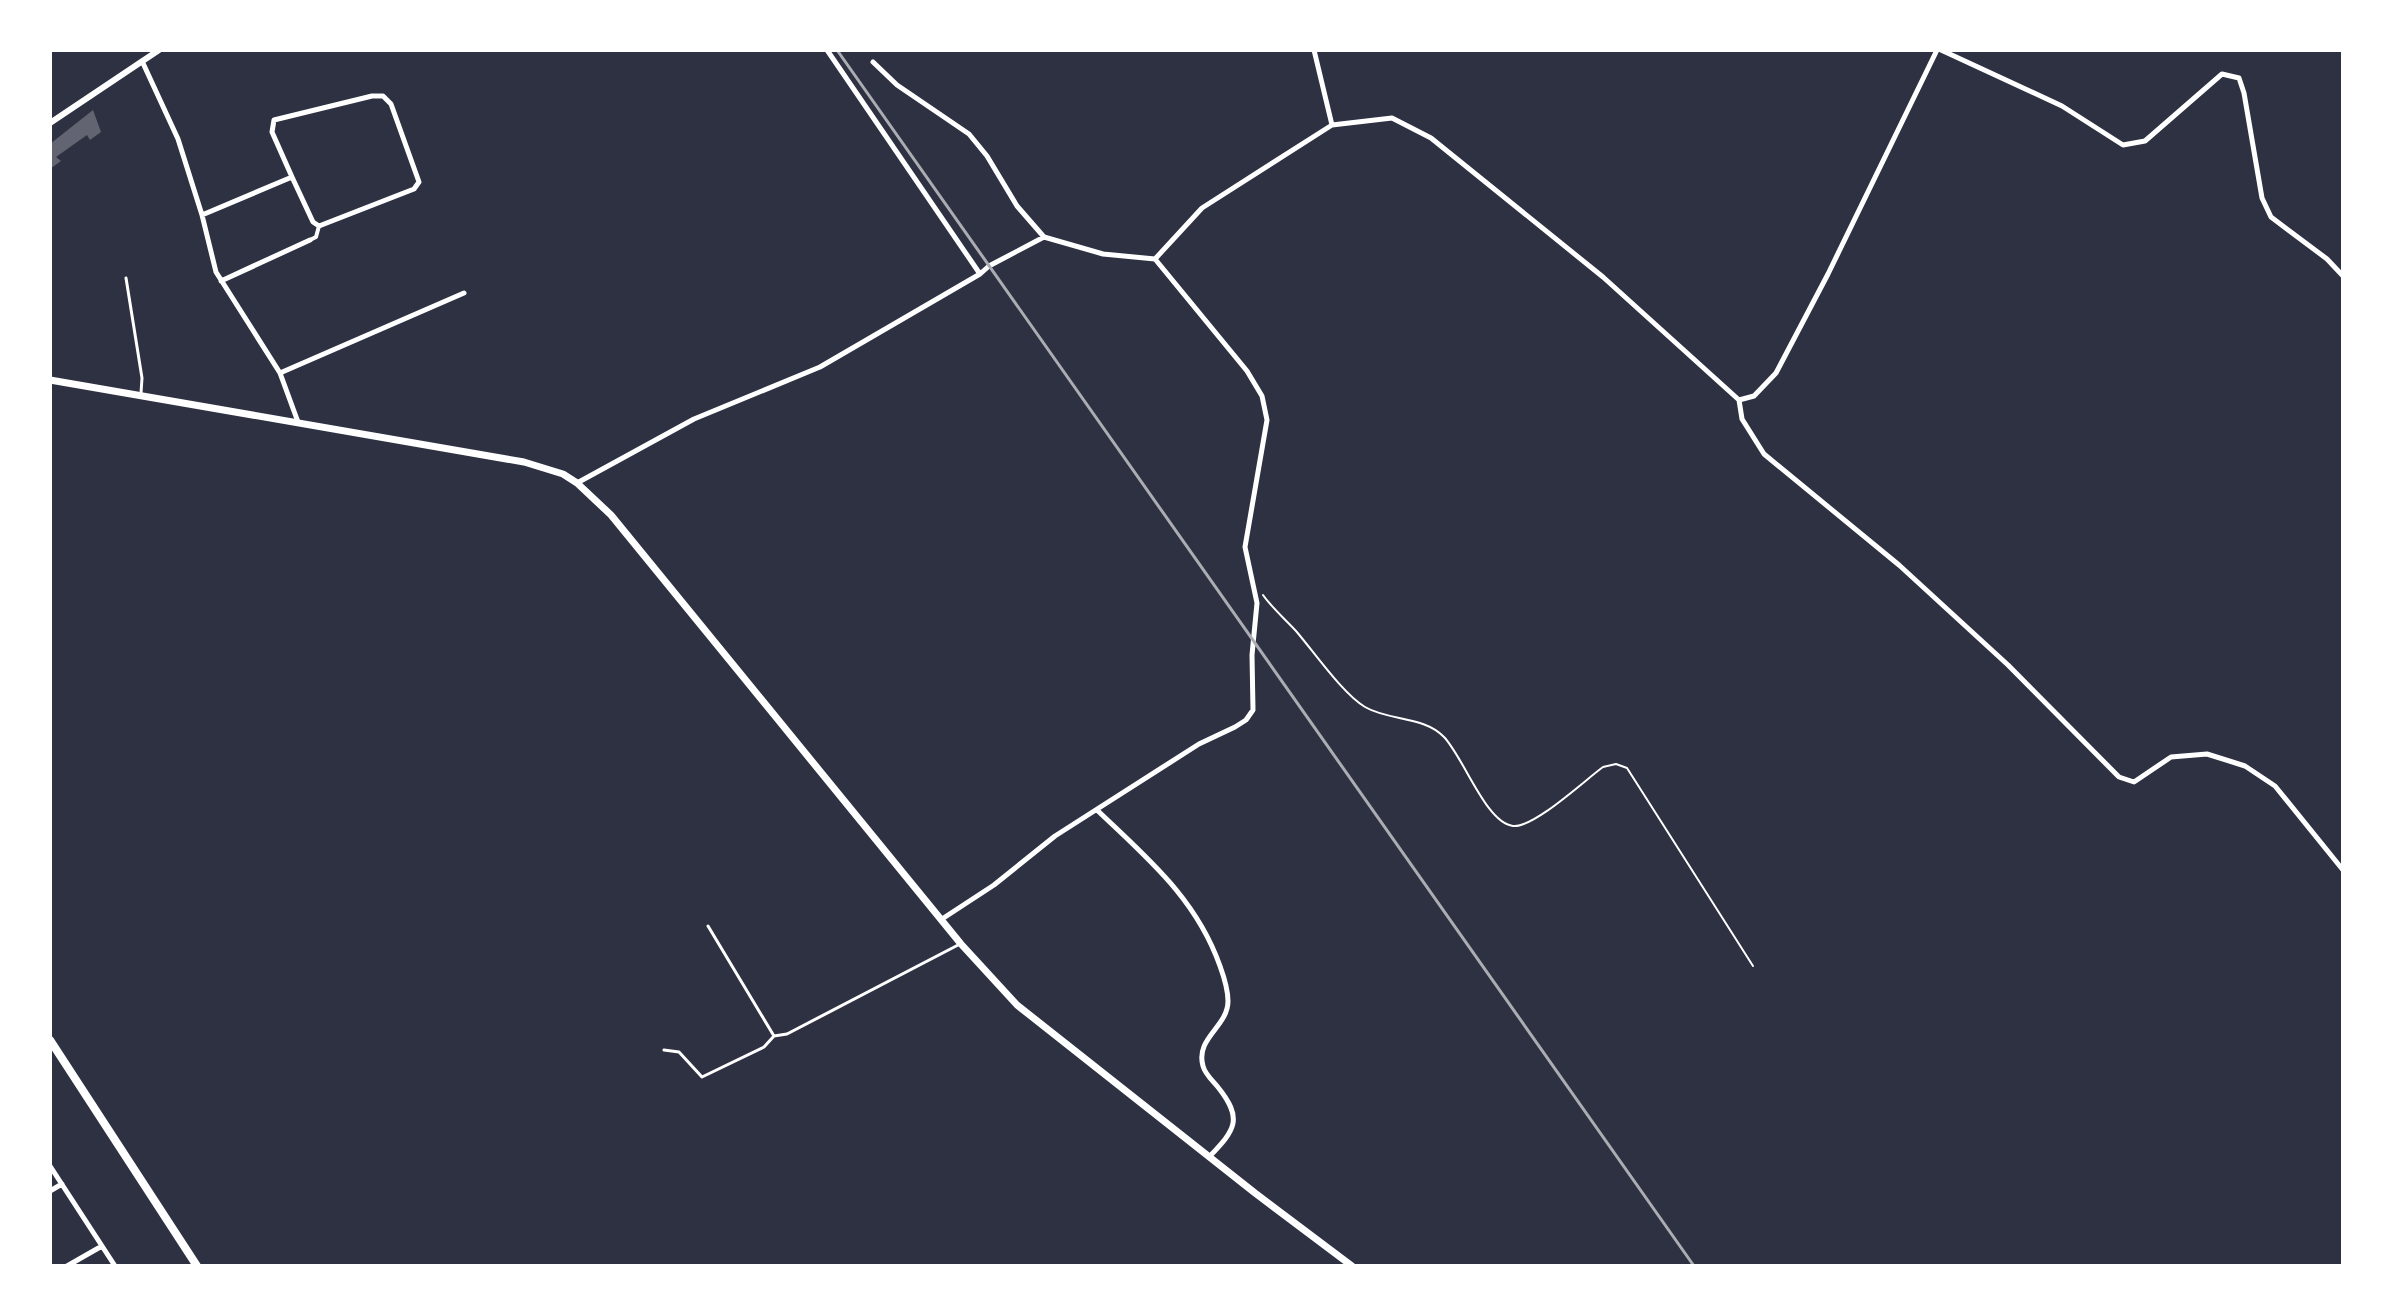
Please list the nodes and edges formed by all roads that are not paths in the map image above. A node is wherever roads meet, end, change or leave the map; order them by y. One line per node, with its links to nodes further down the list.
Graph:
1 (159, 50): 5 (street)
2 (827, 50): 15 (street)
3 (1314, 50): 8 (street)
4 (1939, 50): 16 (street); 23 (street)
5 (142, 61): 7 (street); 10 (street)
6 (873, 62): 12 (street)
7 (50, 123)
8 (1332, 125): 14 (street); 23 (street)
9 (292, 177): 10 (street); 11 (street); 11 (street)
10 (202, 215): 18 (street)
11 (319, 226): 13 (street)
12 (1044, 237): 14 (street); 15 (street)
13 (310, 240): 18 (street)
14 (1155, 259): 26 (street)
15 (980, 274): 25 (street)
16 (2343, 276)
17 (126, 278): 22 (lane)
18 (221, 281): 20 (street)
19 (464, 293): 20 (street)
20 (280, 373): 24 (street)
21 (50, 380): 22 (main road)
22 (140, 397): 24 (main road)
23 (1739, 400): 27 (street)
24 (298, 422): 25 (main road)
25 (577, 483): 28 (main road)
26 (1097, 810): 28 (street); 34 (street)
27 (2343, 870)
28 (942, 919): 30 (main road)
29 (708, 926): 31 (lane)
30 (961, 944): 31 (lane); 34 (main road)
31 (774, 1036): 33 (lane)
32 (50, 1040): 41 (main road)
33 (664, 1050)
34 (1209, 1157): 42 (main road)
35 (50, 1166): 36 (street)
36 (62, 1184): 37 (street); 38 (street)
37 (50, 1191)
38 (102, 1246): 39 (street); 40 (street)
39 (67, 1266)
40 (115, 1266)
41 (197, 1266)
42 (1352, 1266)

